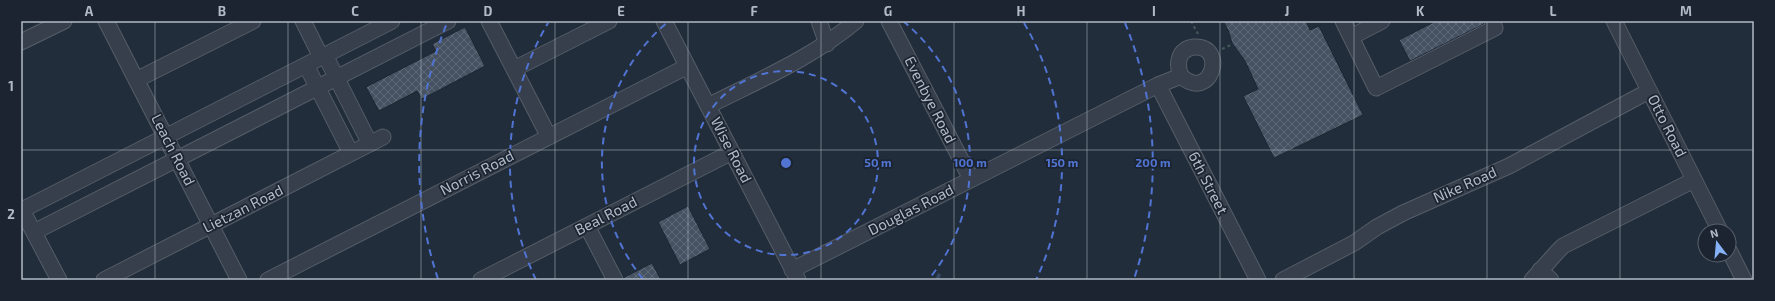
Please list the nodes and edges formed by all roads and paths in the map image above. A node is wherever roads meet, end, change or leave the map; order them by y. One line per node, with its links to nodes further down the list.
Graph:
1 (64, 21): 18 (street)
2 (106, 21): 28 (street, Leach Road)
3 (253, 21): 28 (street)
4 (303, 21): 22 (street)
5 (392, 21): 22 (street)
6 (448, 21): 27 (street)
7 (489, 21): 25 (street)
8 (609, 21): 25 (street)
9 (664, 21): 24 (street, Wise Road)
10 (819, 21): 19 (street)
11 (856, 21): 19 (street)
12 (889, 21): 38 (street, Evenbye Road)
13 (1343, 21): 17 (street)
14 (1382, 21): 17 (street)
15 (1492, 21): 17 (street)
16 (1614, 21): 31 (street, Otto Road)
17 (1351, 37)
18 (21, 42)
19 (827, 44): 32 (street)
20 (1233, 44): 21 (path)
21 (1222, 50)
22 (323, 56): 23 (street); 27 (street)
23 (306, 65): 30 (street); 33 (street)
24 (686, 66): 32 (street, Wise Road); 34 (street, Norris Road)
25 (514, 70): 34 (street)
26 (1181, 76): 29 (street, Douglas Road)
27 (336, 78): 30 (street); 36 (street, Lietzan Road)
28 (136, 80): 33 (street, Leach Road)
29 (1158, 85): 38 (street, Douglas Road); 54 (street, 6th Street)
30 (318, 88): 36 (street); 37 (street)
31 (1649, 91): 39 (street, Otto Road); 55 (street, Nike Road)
32 (708, 106): 35 (street, Wise Road)
33 (165, 137): 37 (street, Leach Road); 40 (street)
34 (549, 137): 52 (street, Norris Road)
35 (732, 152): 43 (street, Beal Road); 46 (street, Wise Road)
36 (352, 153): 42 (street, Lietzan Road)
37 (177, 159): 42 (street, Leach Road); 44 (street)
38 (971, 179): 46 (street, Douglas Road)
39 (1694, 180): 41 (street, Otto Road); 47 (street)
40 (22, 211): 44 (street)
41 (1716, 223)
42 (211, 225): 50 (street, Lietzan Road); 51 (street, Leach Road)
43 (587, 226): 48 (street, Beal Road); 53 (street)
44 (34, 232): 49 (street)
45 (1736, 263): 56 (street)
46 (795, 275)
47 (1541, 277)
48 (485, 279)
49 (59, 280)
50 (104, 280)
51 (239, 280)
52 (268, 280)
53 (615, 280)
54 (1258, 280)
55 (1283, 280)
56 (1744, 280)

